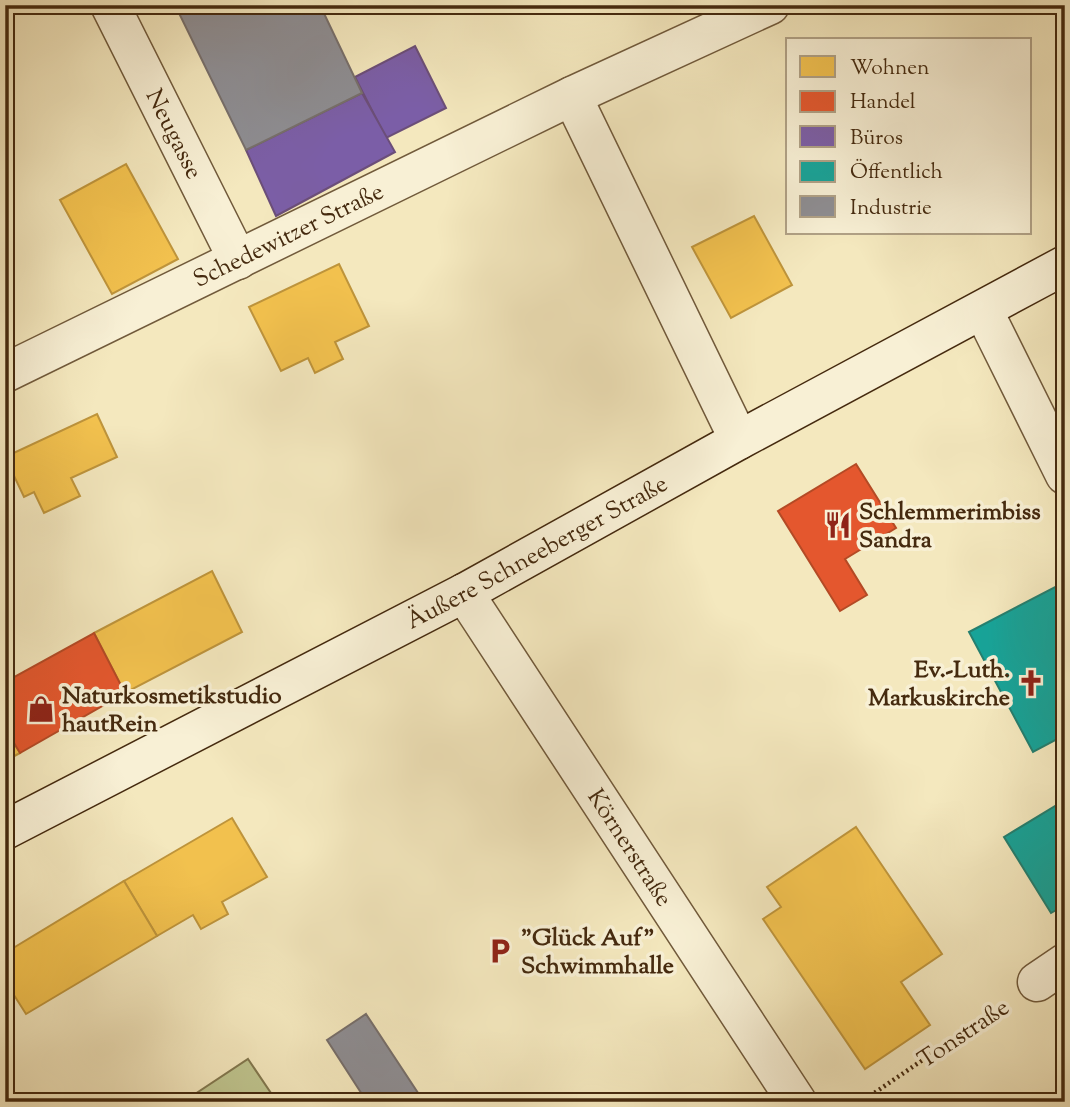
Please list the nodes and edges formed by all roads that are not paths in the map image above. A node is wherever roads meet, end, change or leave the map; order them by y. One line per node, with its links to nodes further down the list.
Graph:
1 (110, 5): 4 (street, Neugasse)
2 (769, 5): 3 (street, Schedewitzer Straße)
3 (572, 96): 4 (street, Schedewitzer Straße); 8 (street)
4 (238, 260): 7 (street, Schedewitzer Straße)
5 (1065, 265): 6 (street, Äußere Schneeberger Straße)
6 (983, 310): 8 (street, Äußere Schneeberger Straße); 9 (street)
7 (5, 373)
8 (739, 440): 10 (street, Äußere Schneeberger Straße)
9 (1065, 475)
10 (464, 593): 11 (street, Äußere Schneeberger Straße); 12 (street, Körnerstraße)
11 (5, 830)
12 (797, 1102)

